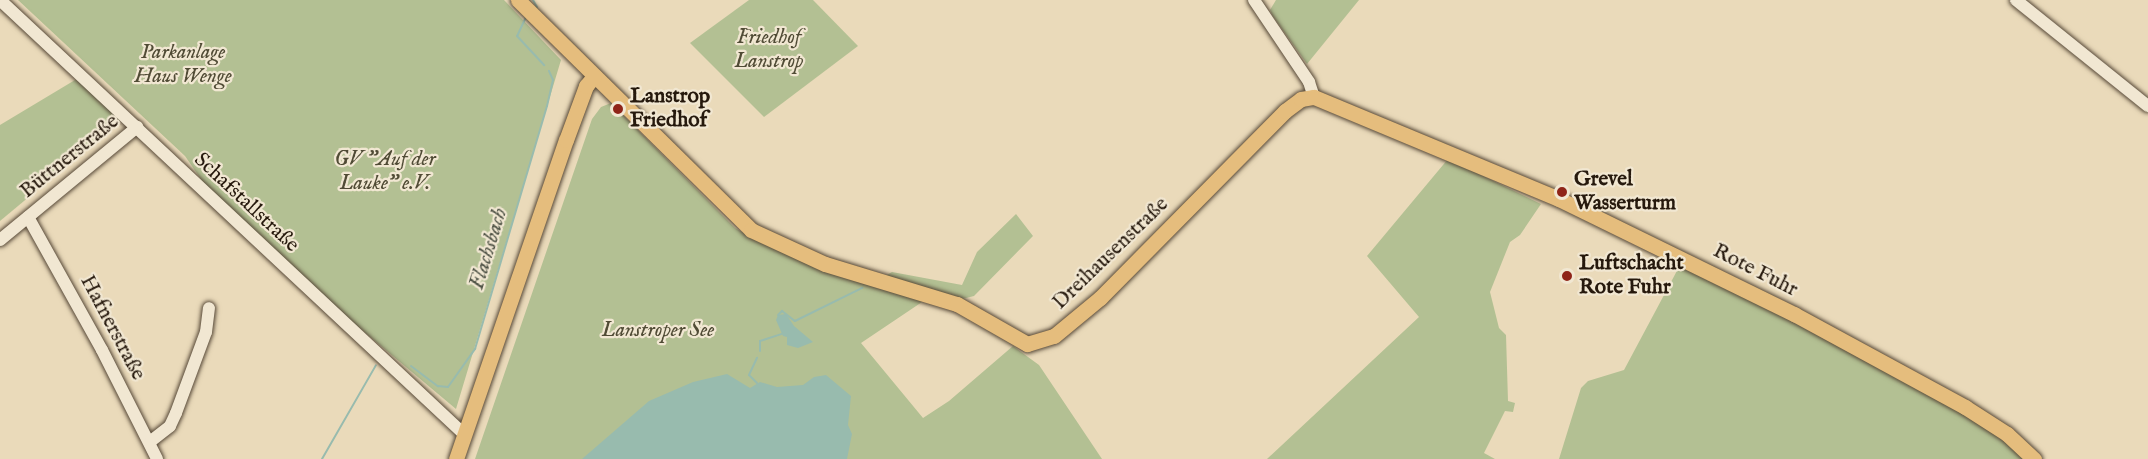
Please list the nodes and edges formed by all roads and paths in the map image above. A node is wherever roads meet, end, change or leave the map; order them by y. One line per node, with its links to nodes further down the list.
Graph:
1 (518, 0): 5 (main road)
2 (1254, 0): 6 (street)
3 (2016, 0): 7 (street)
4 (2, 1): 8 (street, Schafstallstraße)
5 (594, 76): 6 (main road, Dreihausenstraße); 12 (main road)
6 (1314, 97): 16 (main road, Rote Fuhr)
7 (2148, 106)
8 (137, 127): 9 (street, Büttnerstraße); 12 (street, Schafstallstraße)
9 (28, 217): 10 (street, Büttnerstraße); 13 (street, Hafnerstraße)
10 (0, 240)
11 (209, 308): 13 (street)
12 (464, 434): 15 (main road)
13 (151, 441): 14 (street, Hafnerstraße)
14 (156, 459)
15 (456, 459)
16 (2034, 459)

